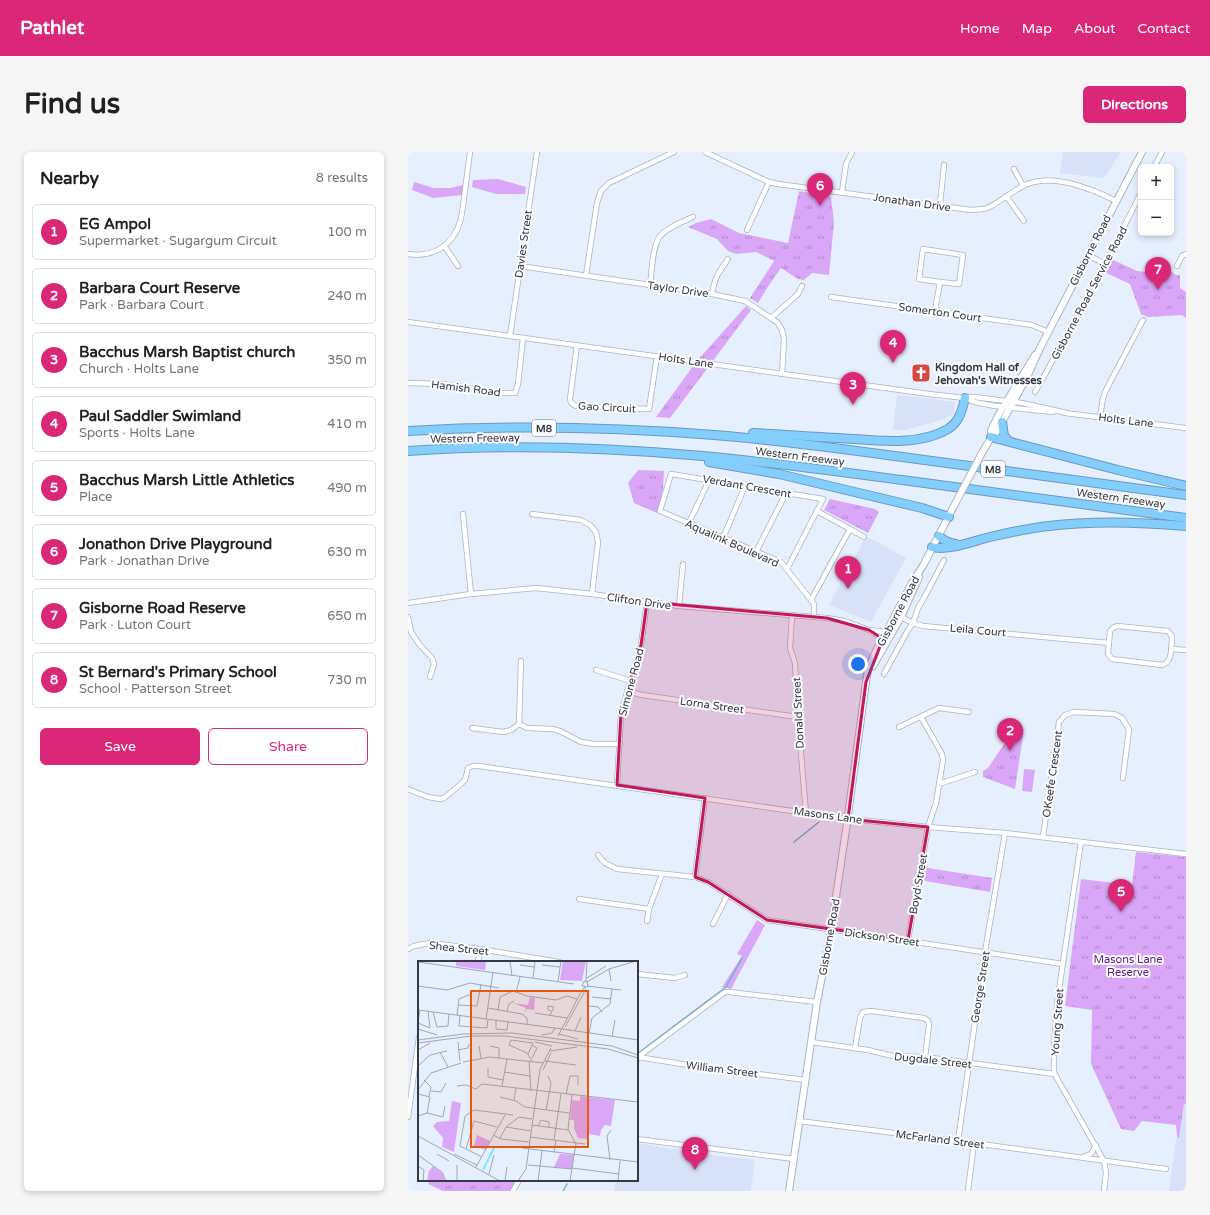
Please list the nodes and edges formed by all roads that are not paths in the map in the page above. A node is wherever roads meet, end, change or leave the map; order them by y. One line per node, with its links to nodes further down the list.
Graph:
1 (470, 152): 22 (street)
2 (536, 152): 29 (street, Davies Street)
3 (674, 152): 31 (street)
4 (705, 152): 7 (street, Jonathan Drive)
5 (852, 152): 14 (street)
6 (1141, 152): 17 (main road, Gisborne Road)
7 (711, 153): 12 (street, Jonathan Drive)
8 (1160, 154): 9 (street)
9 (1155, 164)
10 (944, 165): 18 (street)
11 (1014, 169): 13 (street)
12 (769, 182): 14 (street, Jonathan Drive); 21 (street)
13 (1023, 186): 15 (street, Jonathan Drive); 17 (street, Jonathan Drive)
14 (842, 192): 18 (street, Jonathan Drive)
15 (1006, 196): 18 (street, Jonathan Drive); 20 (street)
16 (1138, 199): 27 (street, Gisborne Road Service Road)
17 (1116, 201): 25 (main road, Gisborne Road)
18 (940, 205)
19 (693, 216): 33 (street)
20 (1024, 222)
21 (747, 230)
22 (445, 246): 23 (street); 28 (street)
23 (408, 254)
24 (1186, 254): 30 (street)
25 (1088, 255): 27 (street); 41 (main road, Gisborne Road)
26 (728, 259): 35 (street)
27 (1105, 264): 49 (street, Gisborne Road Service Road)
28 (458, 266)
29 (520, 266): 31 (street, Taylor Drive); 42 (street, Davies Street)
30 (1177, 266)
31 (586, 275): 33 (street, Taylor Drive)
32 (940, 282): 32 (street); 37 (street)
33 (650, 285): 35 (street, Taylor Drive)
34 (802, 286): 38 (street)
35 (712, 294): 38 (street, Taylor Drive)
36 (831, 297): 37 (street, Somerton Court)
37 (935, 311): 41 (street, Somerton Court)
38 (771, 318): 47 (street, Taylor Drive)
39 (1143, 320): 56 (street)
40 (408, 322): 42 (street, Holts Lane)
41 (1048, 332): 45 (main road, Gisborne Road)
42 (510, 336): 43 (street, Holts Lane)
43 (524, 338): 44 (street, Holts Lane); 48 (street, Hamish Road)
44 (577, 345): 46 (street, Holts Lane); 46 (street, Gao Circuit)
45 (1040, 348): 51 (main road, Gisborne Road); 52 (main road, Gisborne Road)
46 (657, 356): 47 (street, Holts Lane)
47 (782, 374): 50 (street, Holts Lane)
48 (408, 383)
49 (1035, 392)
50 (965, 398): 51 (street, Holts Lane); 53 (street, Holts Lane); 60 (highway)
51 (1006, 401): 52 (street, Holts Lane); 53 (main road, Gisborne Road)
52 (1014, 402): 54 (main road, Gisborne Road); 55 (street, Holts Lane)
53 (1003, 407): 54 (street, Holts Lane); 61 (main road, Gisborne Road)
54 (1011, 408): 55 (street, Holts Lane); 57 (main road, Gisborne Road)
55 (1067, 413): 56 (street, Holts Lane)
56 (1100, 417): 58 (street, Holts Lane)
57 (1002, 422): 61 (main road, Gisborne Road); 62 (highway)
58 (1186, 428)
59 (408, 431): 60 (highway, Western Freeway / M8)
60 (679, 432): 70 (highway, Western Freeway / M8)
61 (991, 436): 62 (highway); 74 (main road, Gisborne Road, bridge)
62 (1010, 442): 68 (highway)
63 (408, 451): 64 (highway, Western Freeway / M8)
64 (635, 451): 74 (highway); 75 (highway, Western Freeway / M8)
65 (671, 474): 66 (street, Verdant Crescent); 76 (street, Aqualink Boulevard)
66 (709, 480): 67 (street, Verdant Crescent); 76 (street)
67 (745, 486): 69 (street, Verdant Crescent); 81 (street)
68 (1186, 486)
69 (786, 493): 71 (street, Verdant Crescent); 84 (street)
70 (1186, 495)
71 (817, 511): 78 (street); 87 (street)
72 (463, 514): 88 (street)
73 (532, 514): 89 (street)
74 (948, 516): 79 (main road, Gisborne Road)
75 (1186, 518)
76 (689, 523): 81 (street, Aqualink Boulevard)
77 (1186, 526): 82 (highway)
78 (850, 529): 80 (street); 90 (street)
79 (939, 536): 82 (highway); 83 (main road, Gisborne Road)
80 (864, 537)
81 (723, 538): 84 (street, Aqualink Boulevard)
82 (965, 543): 83 (highway)
83 (932, 547): 96 (main road, Gisborne Road)
84 (756, 552): 87 (street, Aqualink Boulevard)
85 (944, 560): 98 (street)
86 (683, 564): 93 (street)
87 (786, 569): 90 (street, Aqualink Boulevard)
88 (471, 594): 89 (street, Clifton Drive); 92 (street, Clifton Drive)
89 (592, 594): 91 (street, Clifton Drive)
90 (811, 600): 95 (street, Aqualink Boulevard)
91 (646, 602): 93 (street, Clifton Drive); 109 (street, Simone Road)
92 (408, 603)
93 (679, 606): 94 (street, Clifton Drive)
94 (792, 615): 95 (street, Clifton Drive); 113 (street, Donald Street)
95 (814, 616): 99 (street, Clifton Drive)
96 (899, 616): 98 (street, Leila Court); 100 (main road, Gisborne Road)
97 (408, 617): 108 (street)
98 (913, 622): 102 (street, Leila Court); 107 (street)
99 (869, 630): 100 (street); 101 (street)
100 (889, 633): 101 (main road, Gisborne Road)
101 (885, 640): 125 (main road, Gisborne Road)
102 (1109, 643): 103 (street); 103 (street)
103 (1170, 649): 104 (street)
104 (1186, 650)
105 (521, 661): 114 (street)
106 (596, 670): 109 (street)
107 (884, 674)
108 (430, 677)
109 (631, 681): 110 (street, Simone Road)
110 (627, 691): 113 (street, Lorna Street); 117 (street, Simone Road)
111 (969, 712): 112 (street)
112 (921, 716): 115 (street); 120 (street, Boyd Street)
113 (798, 717): 124 (street, Donald Street)
114 (519, 724): 116 (street); 117 (street)
115 (899, 727)
116 (472, 728)
117 (620, 744): 121 (street, Simone Road)
118 (975, 772): 120 (street)
119 (1123, 778): 128 (street, OKeefe Crescent)
120 (939, 784): 126 (street, Boyd Street)
121 (617, 785): 122 (street, Masons Lane); 123 (street, Masons Lane)
122 (408, 789)
123 (705, 798): 124 (street, Masons Lane); 133 (street)
124 (806, 813): 125 (street, Masons Lane)
125 (848, 819): 126 (street, Masons Lane); 139 (main road, Gisborne Road)
126 (928, 827): 127 (street, Masons Lane); 140 (street, Boyd Street)
127 (1005, 833): 128 (street, Masons Lane); 143 (street, George Street)
128 (1043, 837): 129 (street, Masons Lane)
129 (1081, 842): 130 (street, Masons Lane); 146 (street, Young Street)
130 (1186, 854)
131 (598, 855): 132 (street, Dickson Street)
132 (662, 874): 133 (street, Dickson Street); 136 (street)
133 (695, 877): 134 (street, Dickson Street)
134 (728, 894): 138 (street); 139 (street, Dickson Street)
135 (579, 899): 136 (street)
136 (649, 909): 137 (street)
137 (647, 920)
138 (713, 924)
139 (831, 930): 140 (street, Dickson Street); 149 (main road, Gisborne Road)
140 (908, 940): 143 (street, Dickson Street)
141 (408, 949): 142 (street, Shea Street)
142 (480, 949): 144 (street); 145 (street, Shea Street)
143 (985, 952): 146 (street, Dickson Street); 155 (street, George Street)
144 (478, 961)
145 (553, 961)
146 (1063, 964): 156 (street, Young Street)
147 (638, 974): 148 (street)
148 (685, 975)
149 (817, 1002): 150 (main road, Gisborne Road); 153 (street)
150 (811, 1042): 152 (street, Dugdale Street); 157 (main road, Gisborne Road)
151 (418, 1044): 158 (street)
152 (855, 1048): 154 (street, Dugdale Street); 154 (street)
153 (638, 1058): 157 (street, William Street)
154 (925, 1058): 155 (street, Dugdale Street)
155 (969, 1063): 156 (street, Dugdale Street); 161 (street, George Street)
156 (1055, 1074): 163 (street, Young Street)
157 (806, 1080): 159 (main road, Gisborne Road)
158 (408, 1117)
159 (799, 1121): 161 (street, McFarland Street); 165 (main road, Gisborne Road)
160 (638, 1139): 165 (street)
161 (958, 1141): 162 (street, McFarland Street)
162 (974, 1143): 164 (street, McFarland Street); 171 (street)
163 (1096, 1145): 164 (street); 166 (street, Young Street)
164 (1082, 1157): 166 (street, McFarland Street)
165 (794, 1159): 170 (main road, Gisborne Road)
166 (1104, 1161): 167 (street, McFarland Street); 172 (street, Young Street)
167 (1166, 1169)
168 (518, 1181): 169 (street)
169 (513, 1191)
170 (789, 1191)
171 (968, 1191)
172 (1104, 1191)

